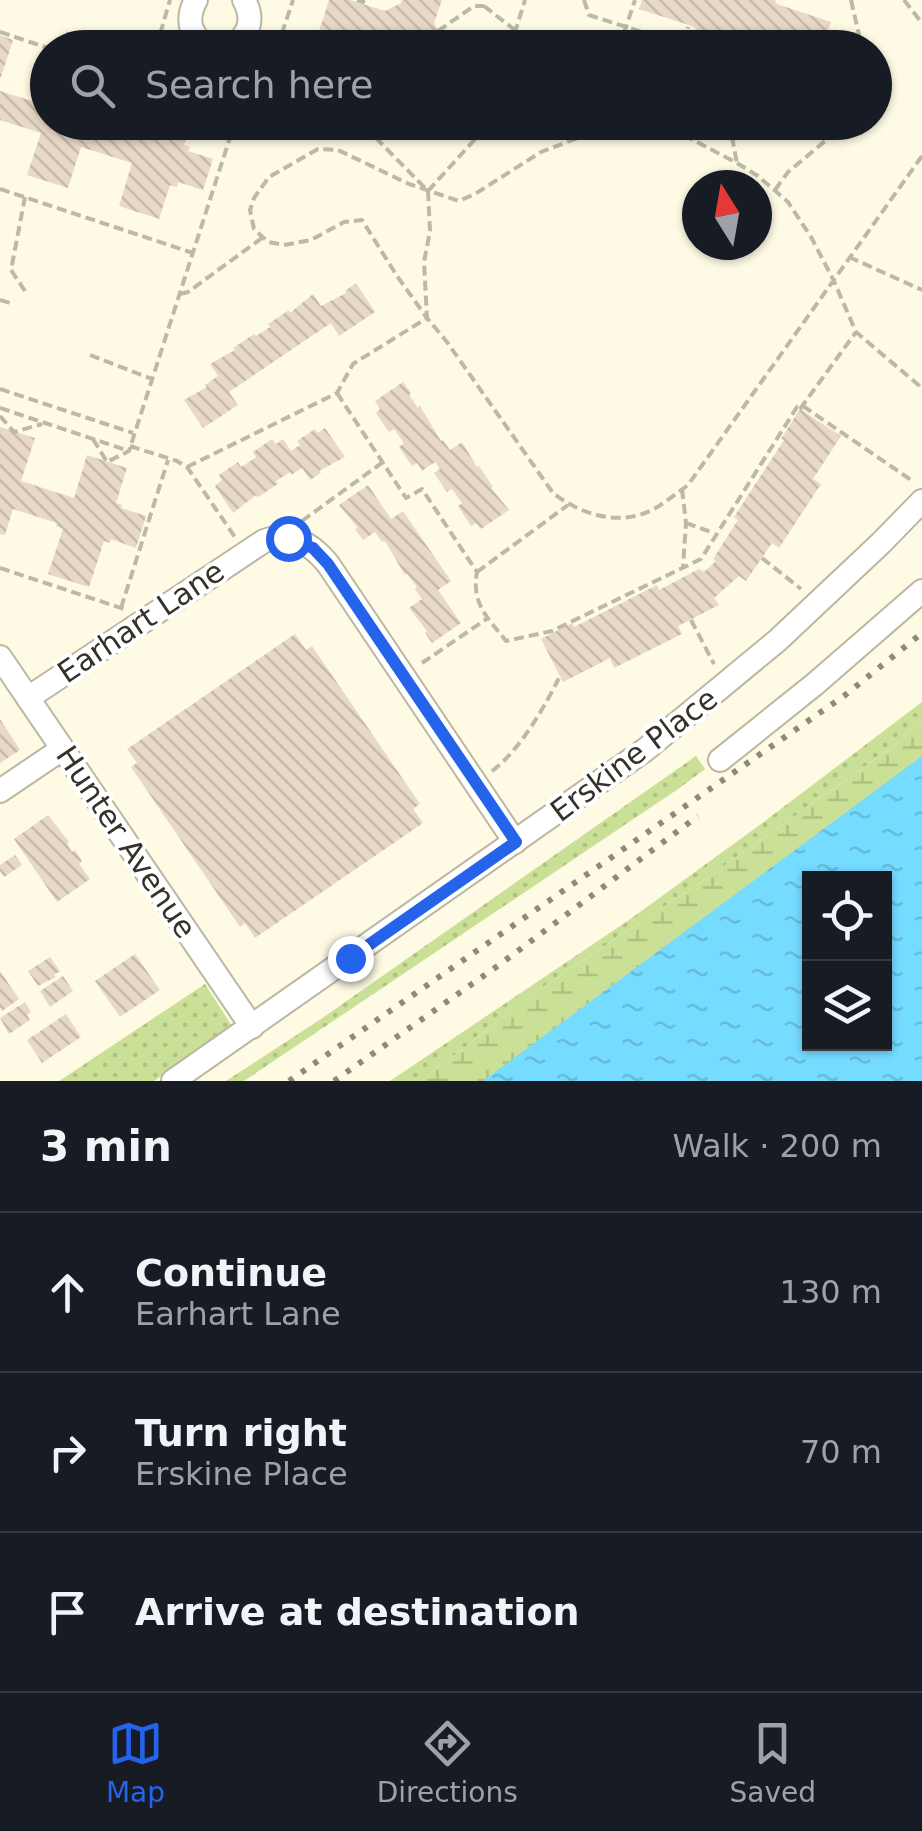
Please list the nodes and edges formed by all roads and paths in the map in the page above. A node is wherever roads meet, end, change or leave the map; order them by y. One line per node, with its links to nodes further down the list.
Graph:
1 (170, 0): 16 (path)
2 (196, 0): 17 (street)
3 (244, 0): 18 (street)
4 (293, 0): 19 (path)
5 (357, 0): 6 (path)
6 (364, 0)
7 (525, 0): 22 (path)
8 (584, 0): 14 (path)
9 (635, 0): 14 (path)
10 (851, 0): 26 (path)
11 (904, 0): 13 (path)
12 (485, 3): 20 (path); 21 (path)
13 (922, 23)
14 (626, 26): 23 (path); 24 (path)
15 (688, 26): 25 (path)
16 (161, 30)
17 (193, 30)
18 (248, 30)
19 (283, 30)
20 (439, 30)
21 (514, 30)
22 (518, 30)
23 (625, 30)
24 (637, 30)
25 (687, 30)
26 (858, 30)
27 (0, 32): 28 (path)
28 (30, 42)
29 (229, 140): 43 (path)
30 (378, 140): 40 (path)
31 (475, 140): 40 (path)
32 (572, 140): 40 (path)
33 (696, 140): 37 (path)
34 (733, 140): 37 (path)
35 (826, 140): 39 (path)
36 (922, 156): 44 (path)
37 (737, 163): 39 (path)
38 (0, 188): 41 (path)
39 (775, 190): 47 (path)
40 (428, 191): 42 (path); 53 (path)
41 (25, 197): 43 (path); 46 (path)
42 (263, 237): 50 (path); 53 (path)
43 (193, 253): 50 (path)
44 (849, 257): 47 (path); 48 (path)
45 (0, 270): 46 (path)
46 (11, 270): 49 (path)
47 (833, 279): 54 (path); 71 (path)
48 (922, 290)
49 (25, 291)
50 (180, 294): 56 (path)
51 (0, 300): 52 (path)
52 (13, 304)
53 (427, 318): 59 (path); 73 (path)
54 (856, 332): 57 (path); 61 (path)
55 (90, 355): 56 (path)
56 (152, 379): 64 (path)
57 (922, 388)
58 (0, 390): 64 (path)
59 (338, 394): 68 (path); 69 (path)
60 (0, 408): 63 (path)
61 (802, 408): 70 (path); 75 (path)
62 (0, 416): 63 (path)
63 (45, 424): 65 (path)
64 (134, 433): 66 (path)
65 (93, 439): 66 (path); 66 (path)
66 (130, 449): 67 (path)
67 (169, 458): 69 (path); 86 (path)
68 (382, 462): 76 (path); 81 (path)
69 (187, 467): 77 (path)
70 (922, 488)
71 (682, 489): 73 (path); 74 (path)
72 (922, 502): 85 (street, Erskine Place)
73 (568, 505): 81 (path)
74 (686, 523): 75 (path); 80 (path)
75 (717, 534): 80 (path)
76 (288, 538): 77 (street, Earhart Lane); 91 (street)
77 (246, 553): 87 (street, Earhart Lane)
78 (762, 558): 85 (path)
79 (0, 568): 83 (path)
80 (683, 568): 88 (path)
81 (477, 572): 88 (path)
82 (68, 581): 83 (path)
83 (66, 590): 86 (path)
84 (922, 591): 96 (street)
85 (819, 603): 93 (street, Erskine Place)
86 (121, 608): 87 (path)
87 (150, 617): 94 (street, Earhart Lane)
88 (488, 618): 91 (path)
89 (690, 620): 93 (path)
90 (0, 657): 94 (street, Hunter Avenue)
91 (404, 676): 97 (street)
92 (560, 676): 97 (path)
93 (726, 685): 99 (street, Erskine Place)
94 (28, 698): 95 (street, Hunter Avenue)
95 (62, 749): 98 (street); 100 (street, Hunter Avenue)
96 (720, 760)
97 (476, 783): 99 (street)
98 (0, 791)
99 (516, 842): 100 (street, Erskine Place)
100 (252, 1027): 101 (street, Erskine Place)
101 (173, 1081)

